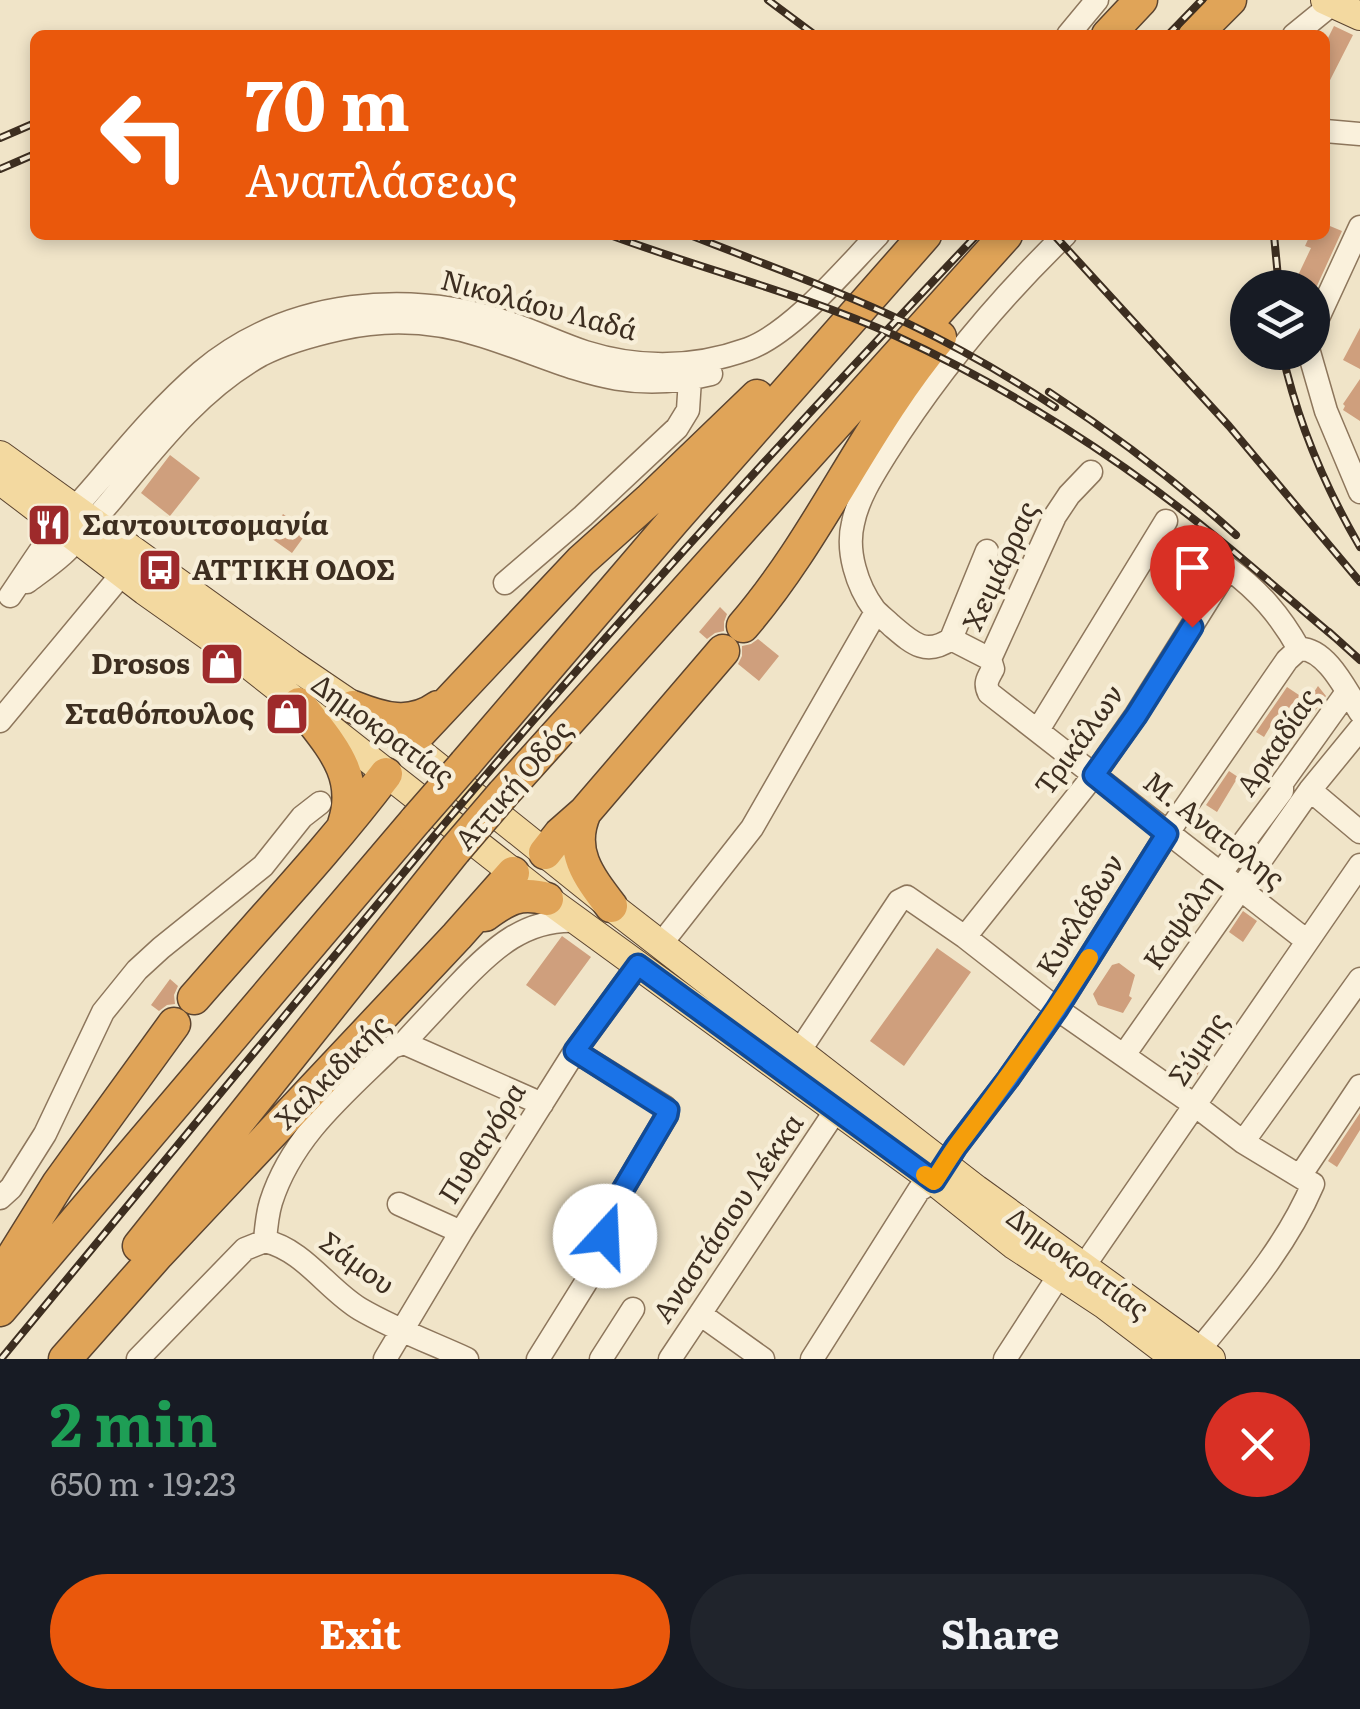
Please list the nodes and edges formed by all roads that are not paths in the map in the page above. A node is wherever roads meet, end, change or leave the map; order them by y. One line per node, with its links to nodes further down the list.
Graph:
1 (1097, 0): 6 (street)
2 (1141, 0): 7 (highway)
3 (1230, 0): 8 (highway)
4 (1333, 1): 5 (main road); 9 (street)
5 (1360, 16)
6 (1072, 30)
7 (1113, 30)
8 (1201, 30)
9 (1300, 30)
10 (1330, 131): 11 (street)
11 (1360, 134)
12 (1360, 227): 18 (street)
13 (873, 240): 20 (street, Νικολάου Λαδά)
14 (921, 240): 21 (highway, Αττική Οδός)
15 (1002, 240): 93 (highway, Αττική Οδός, bridge)
16 (1022, 240): 52 (highway)
17 (1060, 240): 35 (street)
18 (1352, 270): 19 (street)
19 (1330, 304)
20 (799, 314): 23 (street, Νικολάου Λαδά); 30 (street, Νικολάου Λαδά)
21 (843, 328): 40 (highway); 89 (highway, Αττική Οδός, bridge)
22 (1314, 370): 24 (street)
23 (690, 379): 30 (street, Νικολάου Λαδά); 33 (street)
24 (1353, 449): 28 (street)
25 (0, 455): 30 (main road, Δημοκρατίας)
26 (1091, 472): 38 (street, Χειμάρρας)
27 (0, 480): 30 (main road, Δημοκρατίας)
28 (1360, 492)
29 (1166, 520): 46 (street)
30 (77, 524): 32 (main road, Δημοκρατίας); 34 (street, Νικολάου Λαδά); 43 (main road, Δημοκρατίας)
31 (987, 551): 36 (street)
32 (122, 574): 42 (main road, Δημοκρατίας); 44 (street)
33 (506, 583)
34 (5, 601)
35 (876, 612): 36 (street); 67 (street)
36 (951, 639): 38 (street)
37 (1299, 649): 41 (street); 49 (street, Τρικάλων); 55 (street, Κυκλάδων)
38 (990, 658): 39 (street, Χειμάρρας)
39 (988, 693): 46 (street, Μ. Ανατολης)
40 (450, 698): 43 (highway); 47 (highway)
41 (1354, 702): 59 (street, Αρκαδίας)
42 (299, 704): 48 (main road, Δημοκρατίας); 53 (highway)
43 (353, 707): 47 (main road, Δημοκρατίας)
44 (0, 721)
45 (1360, 729): 50 (street, Καψάλη)
46 (1038, 730): 49 (street, Μ. Ανατολης)
47 (408, 744): 48 (main road); 56 (main road, Δημοκρατίας)
48 (386, 774): 53 (highway); 58 (main road, Δημοκρατίας)
49 (1094, 775): 55 (street, Μ. Ανατολης); 65 (street, Τρικάλων)
50 (1310, 790): 54 (street); 60 (street, Καψάλη)
51 (320, 803): 82 (street)
52 (586, 812): 56 (highway); 62 (highway)
53 (342, 829): 87 (highway)
54 (1360, 832)
55 (1167, 834): 59 (street, Μ. Ανατολης); 70 (street, Κυκλάδων)
56 (546, 853): 58 (main road); 62 (main road, Δημοκρατίας)
57 (1360, 865): 66 (street, Σύμης)
58 (512, 873): 61 (main road, Δημοκρατίας); 64 (highway)
59 (1220, 874): 60 (street, Μ. Ανατολης)
60 (1242, 890): 66 (street, Μ. Ανατολης); 74 (street, Καψάλη)
61 (547, 899): 63 (main road, Δημοκρατίας); 64 (highway)
62 (611, 906): 67 (main road, Δημοκρατίας)
63 (579, 922): 68 (main road, Δημοκρατίας); 71 (street, Χαλκιδικής)
64 (457, 936): 94 (highway)
65 (964, 937): 70 (street); 72 (street)
66 (1307, 941): 77 (street, Σύμης)
67 (660, 944): 72 (main road, Δημοκρατίας)
68 (638, 965): 73 (street, Πυθαγόρα); 78 (main road, Δημοκρατίας)
69 (1360, 979): 79 (street)
70 (1057, 1009): 74 (street); 80 (street, Κυκλάδων)
71 (404, 1042): 76 (street); 85 (street, Χαλκιδικής)
72 (800, 1050): 80 (main road, Δημοκρατίας)
73 (575, 1051): 76 (street, Πυθαγόρα); 98 (street)
74 (1124, 1055): 77 (street)
75 (1360, 1086): 81 (street)
76 (542, 1104): 84 (street, Πυθαγόρα)
77 (1196, 1106): 79 (street); 86 (street, Σύμης)
78 (836, 1110): 80 (main road, Δημοκρατίας); 90 (street, Αναστάσιου Λέκκα)
79 (1243, 1142): 81 (street)
80 (940, 1173): 86 (main road, Δημοκρατίας); 102 (street, Κυκλάδων)
81 (1306, 1180): 92 (street)
82 (0, 1198)
83 (398, 1204): 84 (street)
84 (461, 1232): 91 (street, Πυθαγόρα)
85 (265, 1241): 91 (street, Σάμου); 95 (street)
86 (1072, 1270): 92 (main road, Δημοκρατίας); 103 (street, Σύμης)
87 (0, 1278)
88 (633, 1309): 99 (street)
89 (0, 1310)
90 (700, 1314): 100 (street, Αναστάσιου Λέκκα); 101 (street)
91 (404, 1330): 96 (street, Πυθαγόρα); 97 (street, Σάμου)
92 (1196, 1356)
93 (49, 1359)
94 (66, 1359)
95 (138, 1359)
96 (385, 1359)
97 (468, 1359)
98 (538, 1359)
99 (601, 1359)
100 (670, 1359)
101 (762, 1359)
102 (812, 1359)
103 (1005, 1359)

